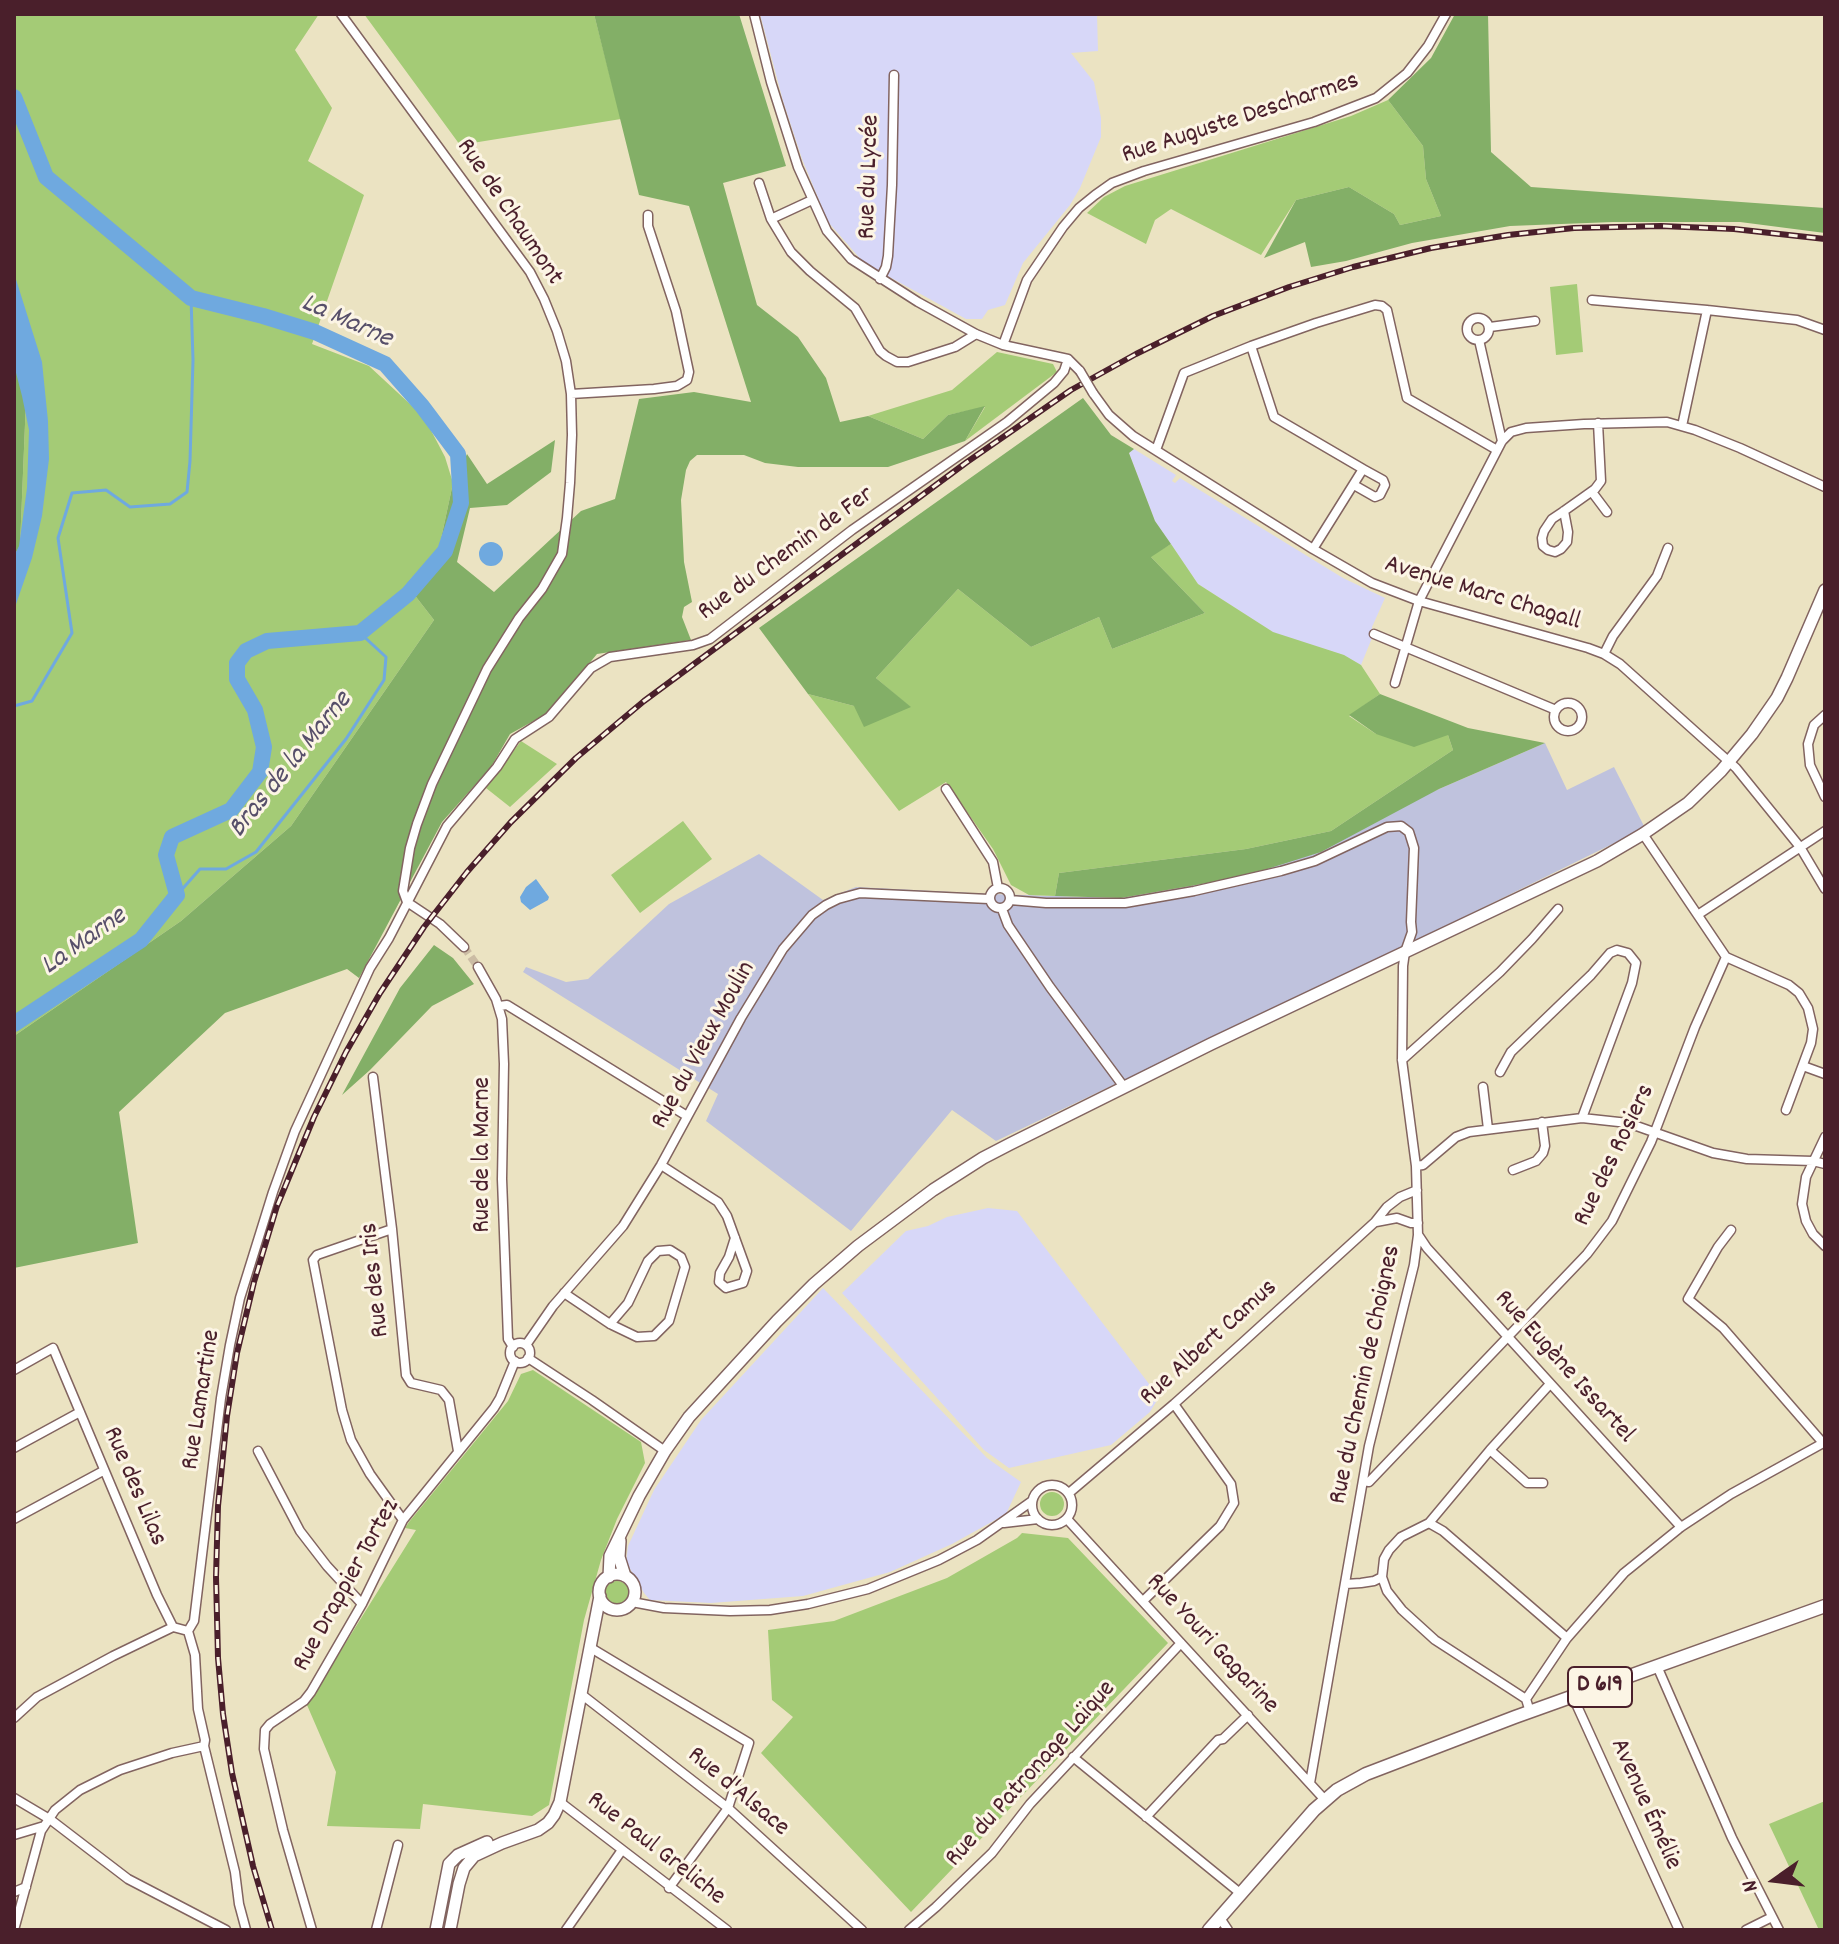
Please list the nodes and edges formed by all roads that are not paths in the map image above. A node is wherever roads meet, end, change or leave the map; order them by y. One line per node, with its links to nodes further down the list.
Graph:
1 (341, 14): 20 (street, Rue de Chaumont)
2 (754, 14): 6 (street)
3 (1446, 14): 17 (street, Rue Auguste Descharmes)
4 (894, 75): 9 (street, Rue du Lycée)
5 (759, 183): 8 (street)
6 (812, 200): 8 (street); 9 (street)
7 (648, 215): 20 (street)
8 (771, 219): 15 (street)
9 (880, 279): 15 (street)
10 (1592, 300): 11 (street)
11 (1707, 310): 14 (street); 22 (street)
12 (1535, 321): 13 (street)
13 (1490, 327): 16 (street); 16 (street)
14 (1825, 330)
15 (976, 334): 17 (street)
16 (1479, 340): 23 (street)
17 (1003, 345): 19 (street)
18 (1251, 346): 23 (street); 24 (street); 25 (street)
19 (1068, 359): 24 (street, Avenue Marc Chagall, bridge); 51 (street, Rue du Chemin de Fer)
20 (571, 394): 51 (street, Rue de Chaumont)
21 (1598, 423): 22 (street); 23 (street); 28 (street)
22 (1682, 426): 27 (street)
23 (1500, 445): 34 (street)
24 (1156, 450): 32 (street, Avenue Marc Chagall)
25 (1363, 469): 26 (street); 26 (street)
26 (1354, 485): 32 (street)
27 (1825, 487)
28 (1592, 492): 29 (street); 30 (street)
29 (1564, 511): 29 (street)
30 (1607, 512)
31 (1668, 548): 37 (street)
32 (1313, 549): 34 (street, Avenue Marc Chagall)
33 (1825, 590): 41 (street)
34 (1419, 601): 36 (street); 37 (street, Avenue Marc Chagall)
35 (1374, 634): 36 (street)
36 (1405, 648): 38 (street); 39 (street)
37 (1604, 654): 41 (street, Avenue Marc Chagall)
38 (1395, 683)
39 (1556, 710)
40 (1825, 715): 43 (street)
41 (1729, 762): 45 (street); 46 (street, Avenue Marc Chagall)
42 (946, 789): 47 (street)
43 (1825, 797)
44 (1825, 831): 46 (street)
45 (1643, 834): 54 (street); 56 (street)
46 (1800, 847): 48 (street, Avenue Marc Chagall); 54 (street)
47 (998, 888): 49 (street); 50 (street)
48 (1825, 889)
49 (989, 899): 52 (street); 68 (street, Rue du Vieux Moulin)
50 (1010, 900): 52 (street); 56 (street, Rue du Chemin de Choignes)
51 (407, 902): 55 (street); 131 (street, Rue Lamartine)
52 (1002, 909): 65 (street)
53 (1558, 909): 60 (street)
54 (1699, 914): 57 (street)
55 (464, 947)
56 (1405, 952): 60 (street, Rue du Chemin de Choignes); 65 (street)
57 (1726, 957): 61 (street); 72 (street, Rue des Rosiers)
58 (478, 967): 59 (street, Rue de la Marne)
59 (499, 1006): 68 (street); 93 (street, Rue de la Marne)
60 (1402, 1060): 77 (street, Rue du Chemin de Choignes)
61 (1803, 1066): 63 (street); 67 (street)
62 (1500, 1072): 69 (street)
63 (1825, 1074)
64 (373, 1077): 84 (street, Rue des Iris)
65 (1124, 1087): 105 (street)
66 (1483, 1087): 71 (street)
67 (1786, 1110)
68 (687, 1116): 76 (street, Rue du Vieux Moulin)
69 (1582, 1118): 70 (street); 72 (street)
70 (1542, 1122): 71 (street); 78 (street)
71 (1488, 1129): 77 (street)
72 (1655, 1132): 74 (street); 91 (street, Rue des Rosiers)
73 (1825, 1137): 74 (street)
74 (1813, 1161): 75 (street); 88 (street)
75 (1825, 1164)
76 (661, 1165): 87 (street); 89 (street, Rue du Vieux Moulin)
77 (1416, 1166): 79 (street, Rue du Chemin de Choignes)
78 (1513, 1170)
79 (1417, 1190): 80 (street); 83 (street, Rue du Chemin de Choignes)
80 (1391, 1204): 81 (street); 82 (street, Rue Albert Camus)
81 (1397, 1218): 82 (street); 83 (street)
82 (1375, 1222): 98 (street, Rue Albert Camus)
83 (1418, 1223): 86 (street, Rue du Chemin de Choignes)
84 (392, 1229): 104 (street, Rue des Iris); 114 (street)
85 (1731, 1230): 100 (street)
86 (1418, 1235): 91 (street, Rue Eugène Issartel); 107 (street, Rue du Chemin de Choignes)
87 (735, 1238): 87 (street)
88 (1825, 1246)
89 (564, 1293): 90 (street); 92 (street, Rue du Vieux Moulin)
90 (610, 1324): 90 (street)
91 (1508, 1336): 97 (street, Rue Eugène Issartel); 107 (street, Rue des Rosiers)
92 (526, 1345): 93 (street); 94 (street)
93 (513, 1347): 95 (street)
94 (528, 1358): 95 (street); 105 (street)
95 (515, 1361): 104 (street, Rue Drappier Tortez)
96 (14, 1370): 99 (street, Rue des Lilas)
97 (1550, 1384): 102 (street); 117 (street, Rue Eugène Issartel)
98 (1174, 1404): 109 (street, Rue Albert Camus); 124 (street)
99 (80, 1412): 101 (street); 106 (street, Rue des Lilas)
100 (1824, 1442): 117 (street)
101 (14, 1448)
102 (1490, 1450): 108 (street); 116 (street)
103 (258, 1451): 126 (street)
104 (458, 1451): 114 (street, Rue Drappier Tortez)
105 (665, 1451): 118 (street)
106 (103, 1471): 111 (street); 130 (street, Rue des Lilas)
107 (1363, 1481): 122 (street, Rue du Chemin de Choignes)
108 (1543, 1483)
109 (1069, 1493): 110 (street); 113 (street)
110 (1032, 1501): 112 (street); 115 (street)
111 (15, 1517)
112 (1038, 1519): 113 (street); 115 (street)
113 (1067, 1519): 124 (street, Rue Youri Gagarine)
114 (403, 1520): 126 (street, Rue Drappier Tortez)
115 (1003, 1523): 125 (street)
116 (1429, 1523): 121 (street); 132 (street)
117 (1681, 1527): 132 (street)
118 (620, 1537): 119 (street); 120 (street)
119 (625, 1576): 120 (street); 125 (street)
120 (609, 1577): 123 (street)
121 (1382, 1577): 122 (street); 138 (street)
122 (1346, 1584): 144 (street, Rue du Chemin de Choignes)
123 (600, 1596): 128 (street); 129 (street)
124 (1143, 1601): 133 (street, Rue Youri Gagarine)
125 (632, 1602): 128 (street)
126 (362, 1604): 163 (street, Rue Drappier Tortez)
127 (1825, 1606): 135 (main road, D 619)
128 (613, 1610): 129 (street)
129 (595, 1626): 134 (street)
130 (173, 1627): 131 (street); 141 (street)
131 (188, 1631): 142 (street, Rue Lamartine)
132 (1567, 1638): 138 (street)
133 (1181, 1643): 140 (street, Rue Youri Gagarine); 143 (street, Rue du Patronage Laïque)
134 (591, 1648): 136 (street); 148 (street)
135 (1657, 1666): 137 (main road, D 619); 158 (street)
136 (581, 1694): 147 (street); 148 (street, Rue d'Alsace)
137 (1573, 1697): 139 (main road, D 619); 173 (street, Avenue Émélie)
138 (1526, 1699): 139 (street)
139 (1530, 1712): 146 (main road, D 619)
140 (1248, 1715): 144 (street, Rue Youri Gagarine); 149 (street)
141 (14, 1718)
142 (204, 1746): 150 (street); 162 (street, Rue Lamartine)
143 (1073, 1757): 149 (street); 170 (street, Rue du Patronage Laïque)
144 (1310, 1783): 146 (street, Rue Youri Gagarine)
145 (14, 1798): 150 (street)
146 (1325, 1800): 157 (main road, D 619)
147 (560, 1802): 153 (street, Rue Paul Greliche); 165 (street); 166 (street)
148 (728, 1808): 155 (street); 169 (street, Rue d'Alsace)
149 (1146, 1817): 157 (street)
150 (46, 1822): 151 (street); 154 (street); 161 (street)
151 (14, 1835)
152 (398, 1845): 164 (street)
153 (622, 1850): 155 (street, Rue Paul Greliche); 167 (street)
154 (26, 1887): 156 (street); 160 (street)
155 (669, 1888): 168 (street, Rue Paul Greliche)
156 (14, 1892)
157 (1240, 1893): 159 (main road, D 619)
158 (1772, 1917): 174 (street); 175 (street)
159 (1220, 1918): 171 (main road, D 619); 172 (street)
160 (14, 1930)
161 (226, 1930)
162 (246, 1930)
163 (312, 1930)
164 (376, 1930)
165 (437, 1930)
166 (450, 1930)
167 (566, 1930)
168 (727, 1930)
169 (862, 1930)
170 (909, 1930)
171 (1209, 1930)
172 (1228, 1930)
173 (1679, 1930)
174 (1746, 1930)
175 (1779, 1930)

